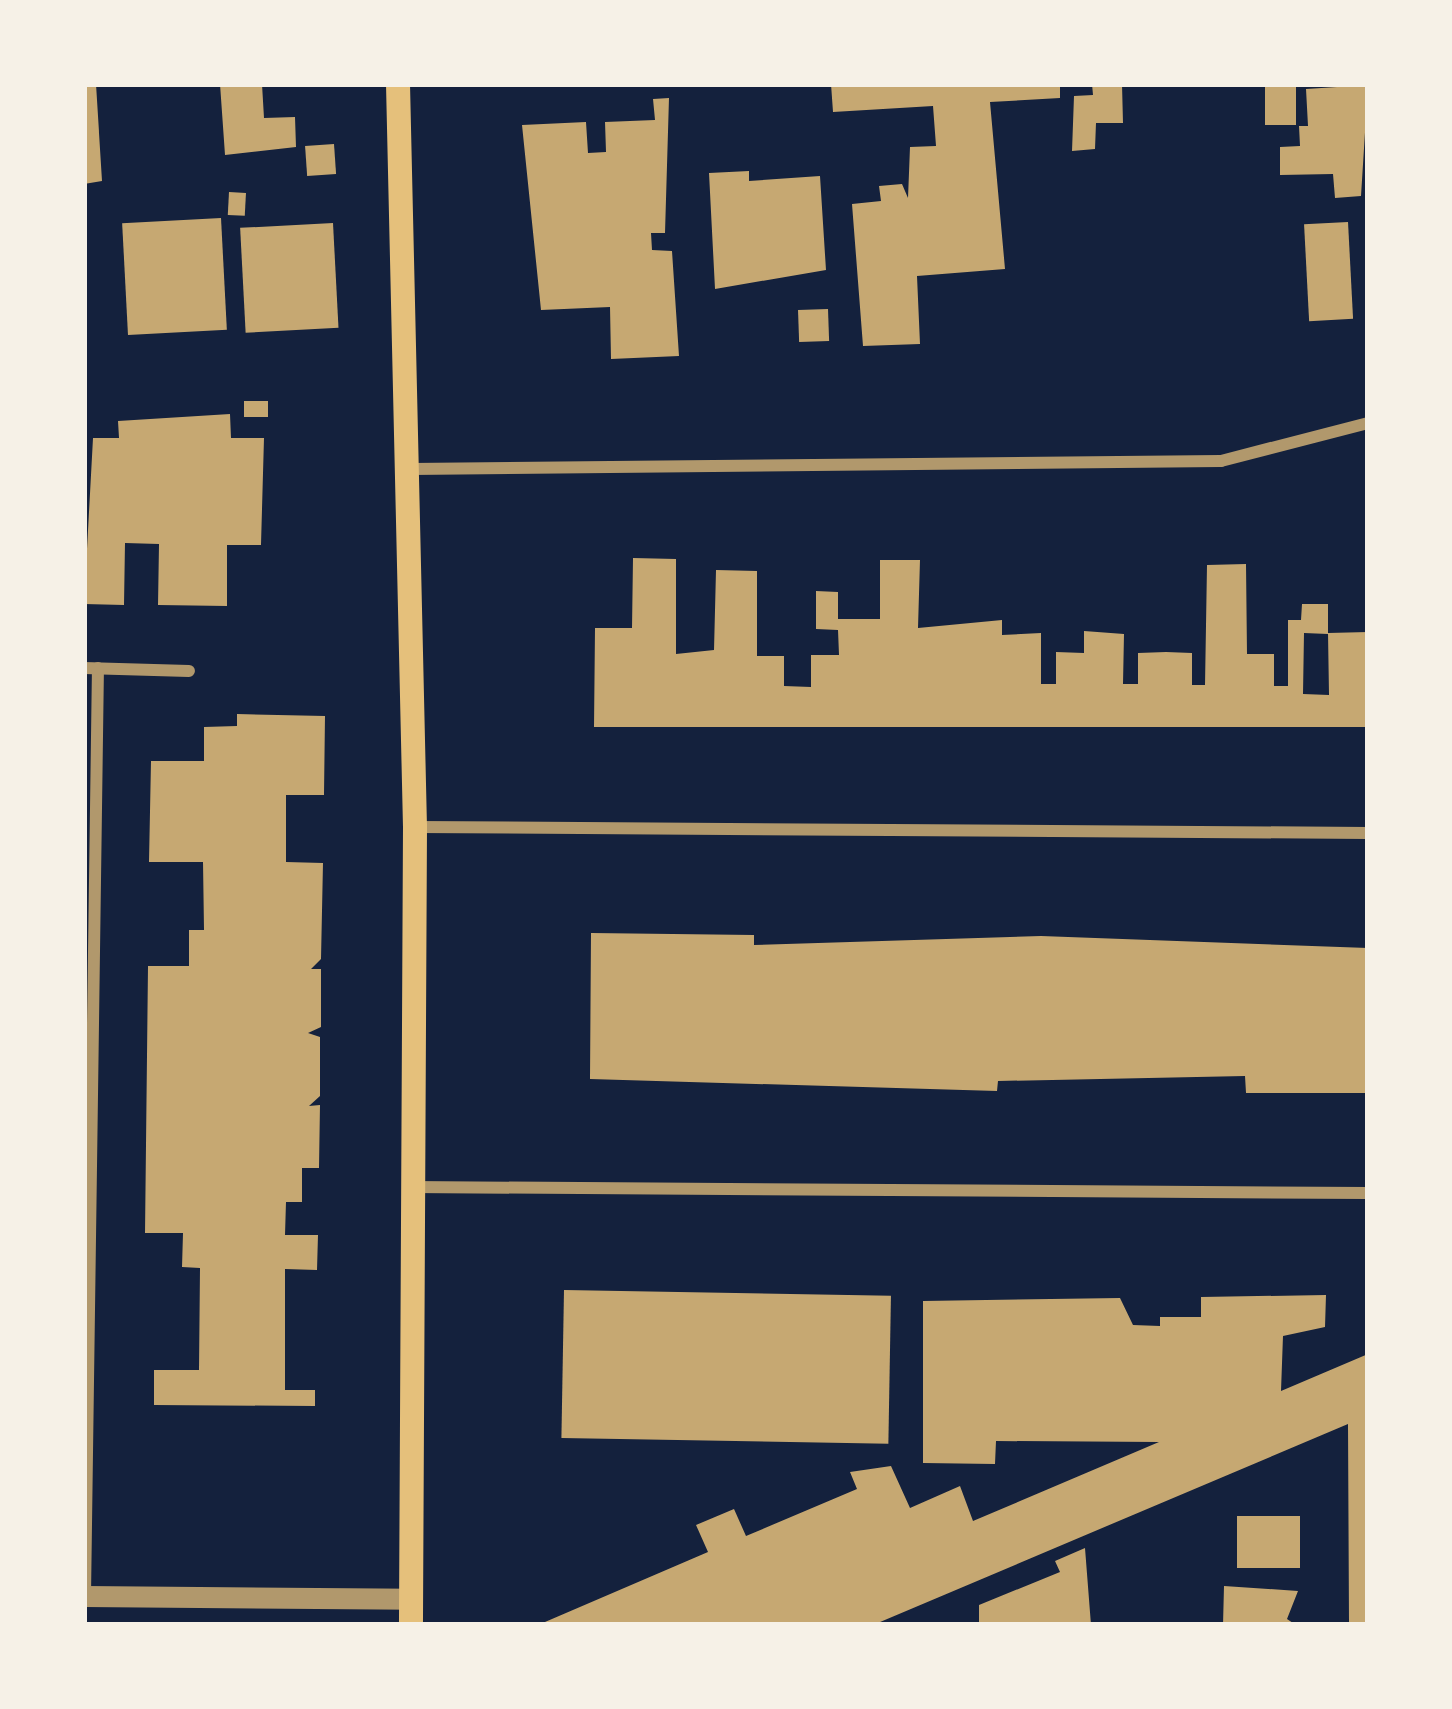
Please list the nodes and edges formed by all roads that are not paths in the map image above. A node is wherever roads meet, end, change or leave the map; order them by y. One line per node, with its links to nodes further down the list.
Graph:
1 (398, 84): 3 (main road)
2 (1368, 423): 3 (street)
3 (411, 469): 6 (main road)
4 (91, 668): 5 (street); 10 (street)
5 (189, 671)
6 (415, 827): 7 (street); 8 (main road)
7 (1368, 833)
8 (410, 1186): 9 (street); 11 (main road)
9 (1368, 1193)
10 (85, 1596): 11 (street)
11 (411, 1599): 12 (main road)
12 (410, 1625)

